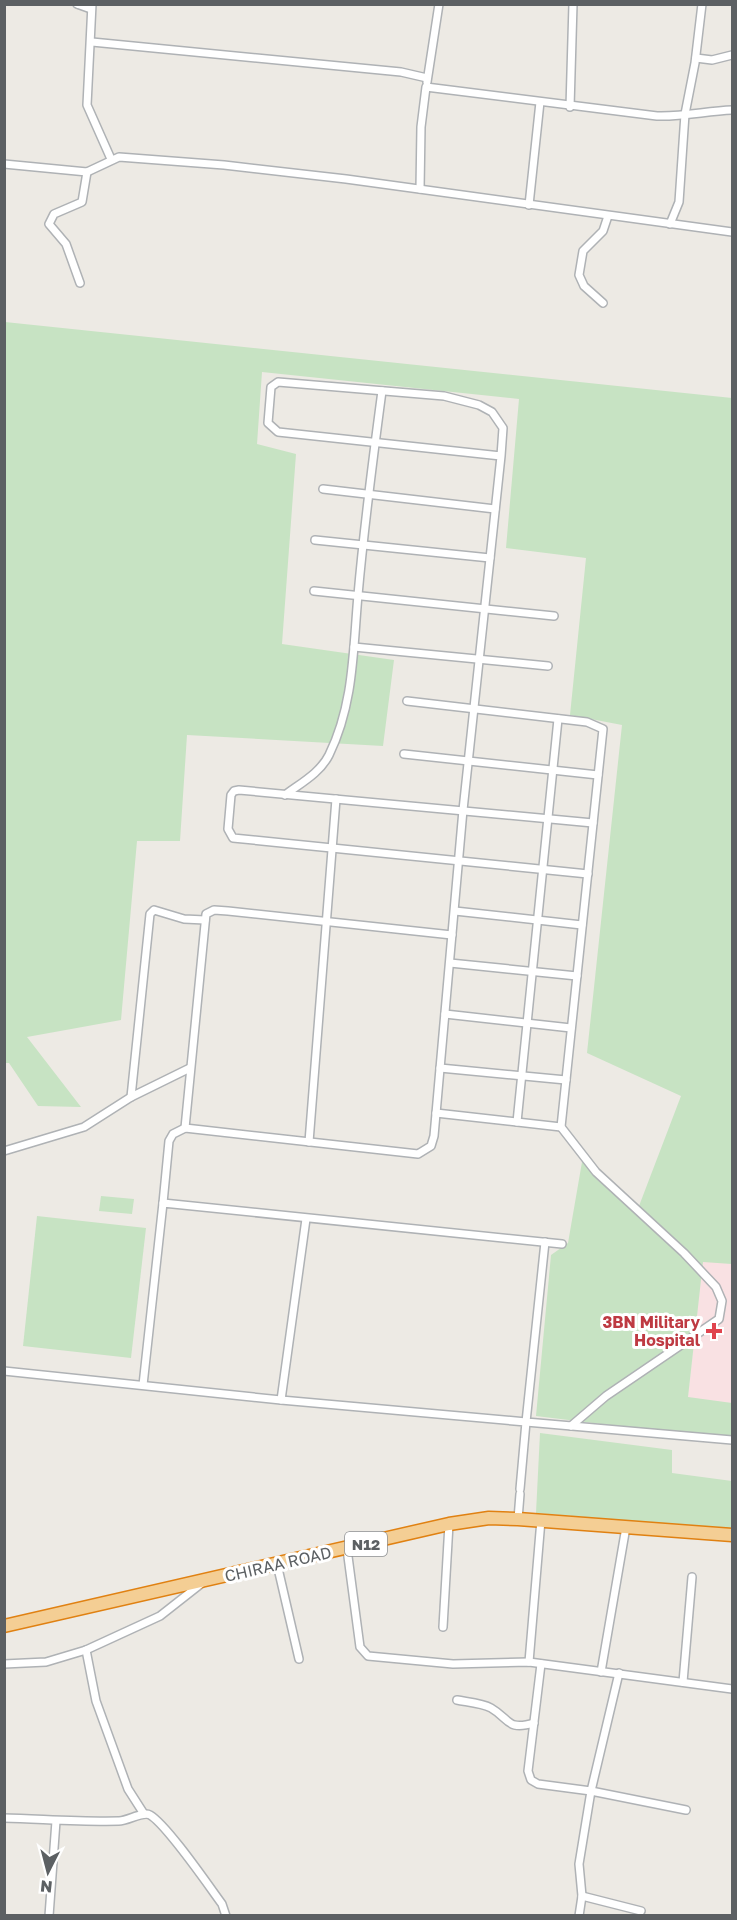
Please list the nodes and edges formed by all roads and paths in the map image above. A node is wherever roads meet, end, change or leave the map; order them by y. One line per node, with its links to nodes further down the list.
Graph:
1 (78, 4): 5 (street)
2 (439, 4): 9 (street)
3 (573, 4): 12 (street)
4 (702, 4): 8 (street)
5 (92, 7): 6 (street)
6 (92, 42): 9 (street); 15 (street)
7 (732, 55): 8 (street)
8 (696, 58): 14 (street)
9 (427, 78): 10 (street)
10 (426, 87): 11 (street); 18 (street)
11 (540, 102): 12 (street); 19 (street)
12 (570, 106): 14 (street)
13 (732, 110): 14 (street)
14 (686, 114): 21 (street)
15 (111, 159): 17 (street); 18 (street)
16 (4, 164): 17 (street)
17 (87, 172): 23 (street)
18 (420, 189): 19 (street)
19 (529, 205): 20 (street)
20 (608, 216): 21 (street); 24 (street)
21 (670, 224): 22 (street)
22 (732, 232)
23 (80, 283)
24 (603, 303)
25 (382, 391): 26 (street); 26 (street); 27 (street)
26 (375, 442): 27 (street); 29 (street)
27 (501, 456): 30 (street)
28 (323, 489): 29 (street)
29 (369, 494): 30 (street); 32 (street)
30 (495, 509): 33 (street)
31 (315, 540): 32 (street)
32 (364, 544): 33 (street); 35 (street)
33 (490, 558): 36 (street)
34 (314, 591): 35 (street)
35 (358, 595): 36 (street); 38 (street)
36 (484, 608): 37 (street); 39 (street)
37 (554, 616)
38 (354, 647): 39 (street); 48 (street)
39 (479, 658): 40 (street); 42 (street)
40 (548, 666)
41 (407, 701): 42 (street)
42 (474, 710): 43 (street); 45 (street)
43 (558, 719): 46 (street); 47 (street)
44 (404, 754): 45 (street)
45 (468, 760): 46 (street); 50 (street)
46 (552, 770): 47 (street); 51 (street)
47 (598, 775): 52 (street)
48 (285, 795): 49 (street); 53 (street)
49 (336, 799): 50 (street); 53 (street)
50 (463, 810): 51 (street); 54 (street)
51 (548, 819): 52 (street); 55 (street)
52 (593, 823): 56 (street)
53 (331, 848): 54 (street); 60 (street)
54 (459, 862): 55 (street); 57 (street)
55 (542, 870): 56 (street); 59 (street)
56 (588, 874): 61 (street)
57 (455, 911): 59 (street); 62 (street)
58 (205, 920): 60 (street); 69 (street); 73 (street)
59 (537, 920): 61 (street); 64 (street)
60 (326, 922): 62 (street); 78 (street)
61 (582, 925): 65 (street)
62 (452, 935): 63 (street)
63 (450, 963): 64 (street); 66 (street)
64 (532, 971): 65 (street); 67 (street)
65 (577, 976): 68 (street)
66 (445, 1014): 67 (street); 70 (street)
67 (527, 1023): 68 (street); 71 (street)
68 (571, 1028): 72 (street)
69 (190, 1068): 73 (street); 77 (street)
70 (440, 1068): 71 (street); 74 (street)
71 (522, 1076): 72 (street); 75 (street)
72 (566, 1080): 76 (street)
73 (131, 1097): 79 (street)
74 (436, 1113): 75 (street); 78 (street)
75 (517, 1122): 76 (street)
76 (561, 1127): 88 (street)
77 (185, 1128): 78 (street); 80 (street)
78 (309, 1142)
79 (4, 1150)
80 (163, 1203): 81 (street); 85 (street)
81 (306, 1219): 82 (street); 86 (street)
82 (545, 1242): 83 (street); 87 (street)
83 (562, 1244)
84 (4, 1371): 85 (street)
85 (143, 1385): 86 (street)
86 (281, 1400): 87 (street)
87 (526, 1422): 88 (street); 90 (street)
88 (571, 1426): 89 (street)
89 (732, 1440)
90 (518, 1519): 91 (highway, CHIRAA ROAD / N12); 92 (highway, CHIRAA ROAD / N12)
91 (541, 1520): 93 (highway, CHIRAA ROAD / N12); 103 (street)
92 (449, 1524): 95 (highway, CHIRAA ROAD / N12); 100 (street)
93 (626, 1527): 94 (highway, CHIRAA ROAD / N12); 106 (street)
94 (732, 1535)
95 (347, 1549): 96 (highway, CHIRAA ROAD / N12); 103 (street)
96 (277, 1564): 98 (highway, CHIRAA ROAD / N12); 102 (street)
97 (692, 1576): 108 (street)
98 (204, 1581): 99 (highway, CHIRAA ROAD / N12); 101 (street)
99 (4, 1626)
100 (443, 1627)
101 (86, 1650): 104 (street); 114 (street)
102 (299, 1659)
103 (529, 1662): 105 (street)
104 (4, 1664)
105 (541, 1664): 106 (street); 111 (street)
106 (601, 1672): 107 (street)
107 (619, 1673): 108 (street); 112 (street)
108 (683, 1682): 109 (street)
109 (732, 1689)
110 (457, 1700): 111 (street)
111 (534, 1723): 112 (street)
112 (591, 1791): 113 (street); 117 (street)
113 (686, 1810)
114 (144, 1814): 116 (street); 120 (street)
115 (4, 1818): 116 (street)
116 (56, 1821): 119 (street)
117 (582, 1896): 118 (street); 121 (street)
118 (642, 1911)
119 (49, 1916)
120 (226, 1916)
121 (579, 1916)

